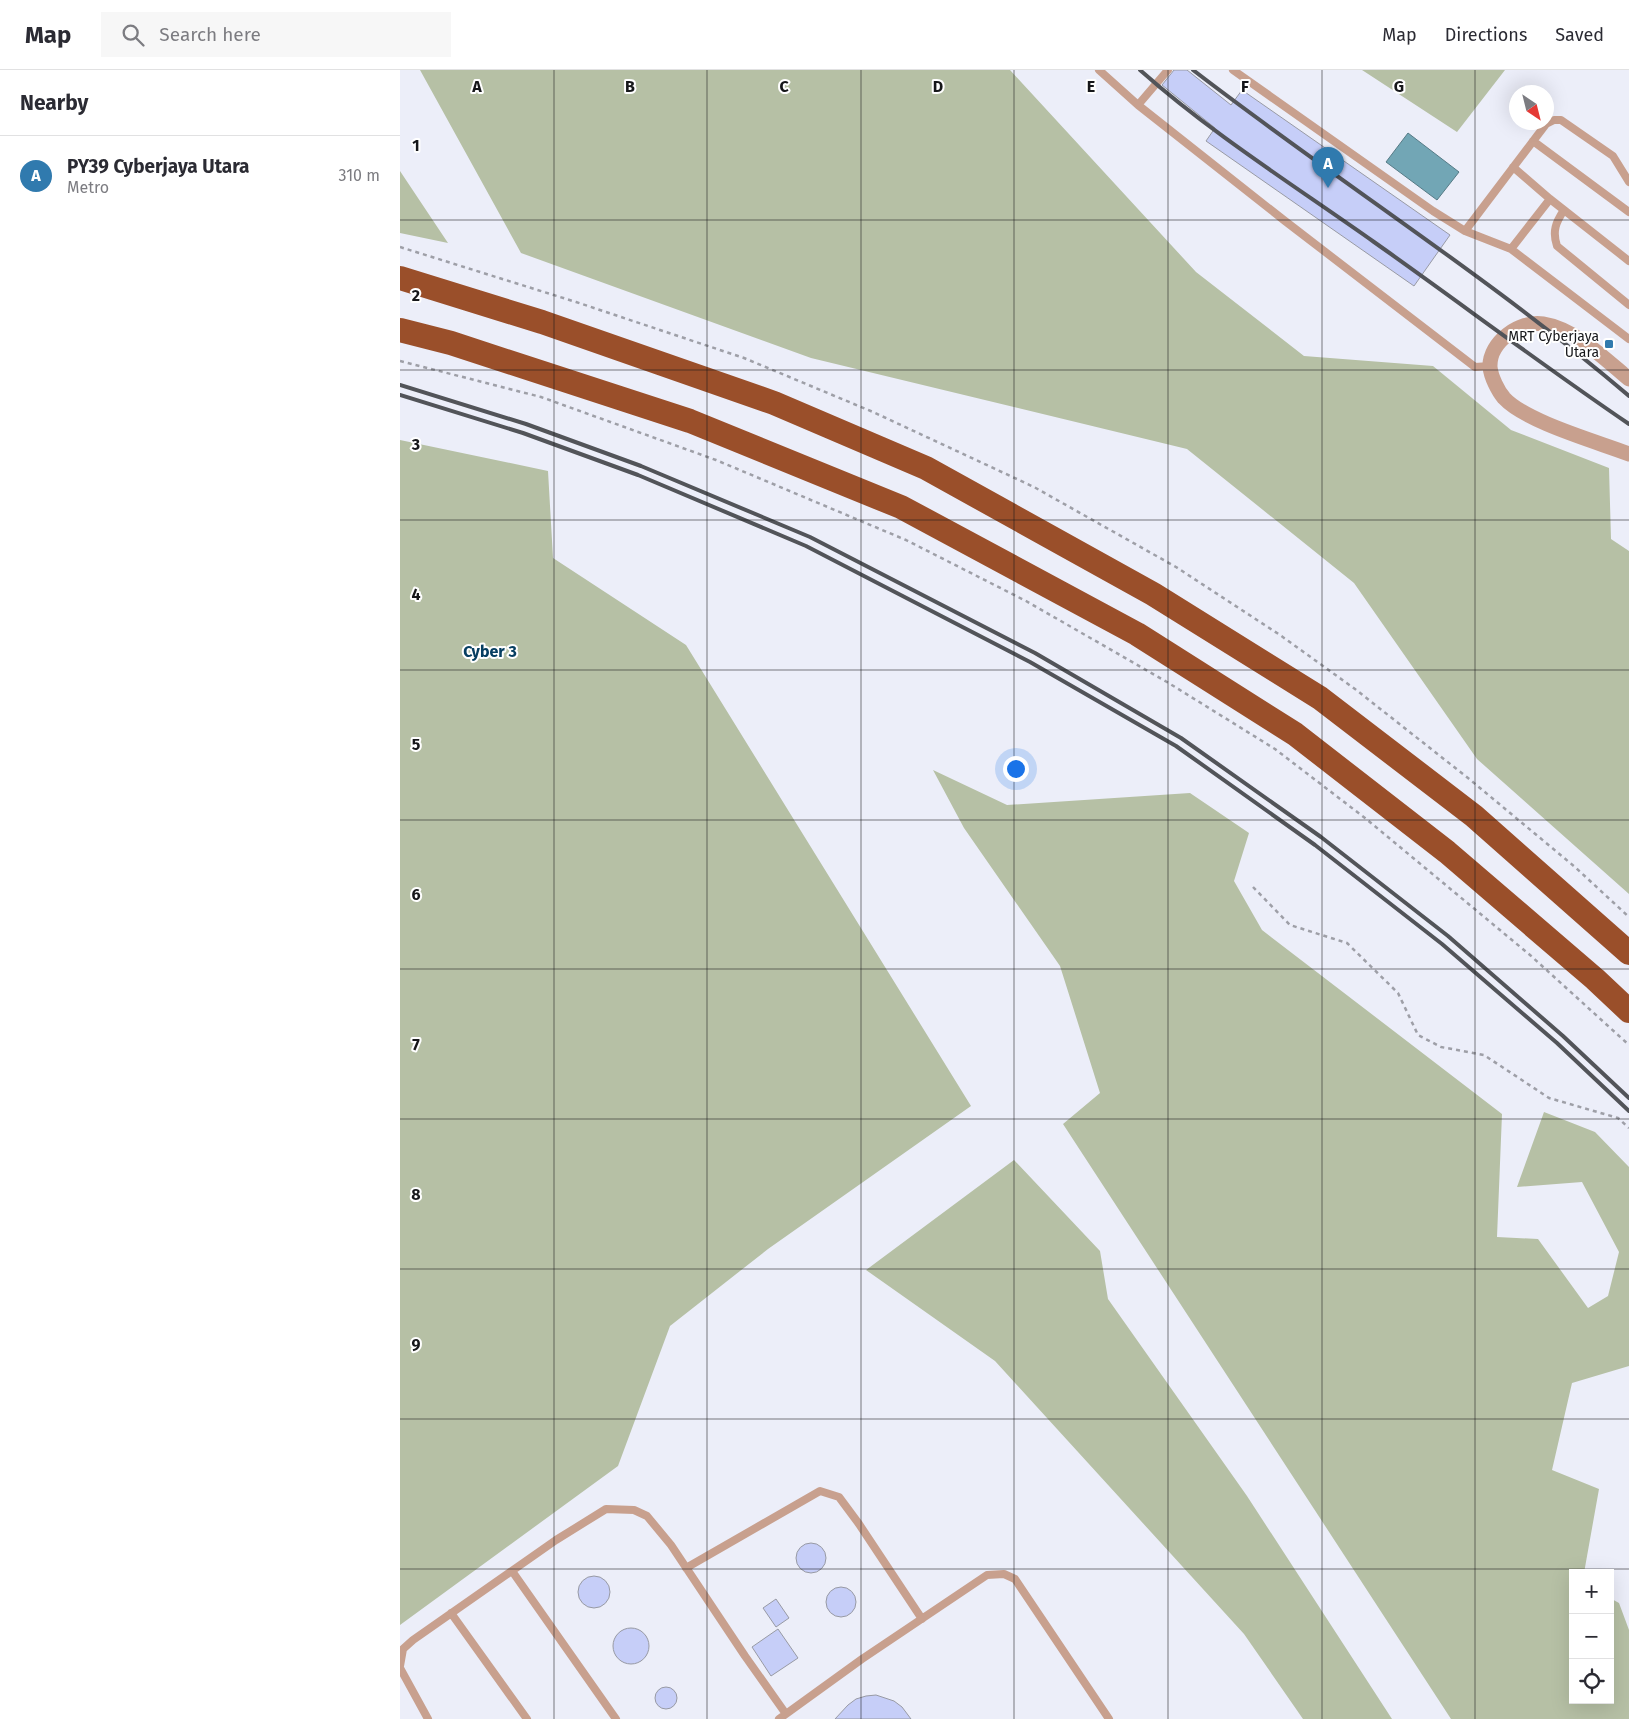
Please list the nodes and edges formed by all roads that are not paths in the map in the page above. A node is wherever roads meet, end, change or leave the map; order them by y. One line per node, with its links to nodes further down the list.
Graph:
1 (1099, 70): 4 (lane)
2 (1168, 70): 4 (lane)
3 (1233, 70): 11 (lane)
4 (1138, 105): 18 (lane)
5 (1533, 141): 6 (lane); 7 (lane); 10 (lane)
6 (1514, 167): 8 (lane); 11 (lane)
7 (1629, 182)
8 (1550, 199): 9 (lane); 12 (lane)
9 (1564, 210): 13 (lane); 15 (lane)
10 (1629, 212)
11 (1465, 231): 12 (lane)
12 (1511, 250): 17 (lane)
13 (1629, 261)
14 (400, 278): 21 (highway)
15 (1629, 306)
16 (400, 330): 22 (highway)
17 (1629, 339)
18 (1490, 366): 19 (street); 20 (street)
19 (1629, 379)
20 (1629, 454)
21 (1629, 954)
22 (1629, 1011)
23 (686, 1568): 24 (lane); 26 (lane); 28 (lane)
24 (512, 1571): 25 (lane); 31 (lane)
25 (451, 1613): 27 (lane); 30 (lane)
26 (922, 1619): 28 (lane); 33 (lane)
27 (400, 1667): 29 (lane)
28 (786, 1714): 32 (lane)
29 (428, 1719)
30 (527, 1719)
31 (616, 1719)
32 (779, 1719)
33 (1109, 1719)

